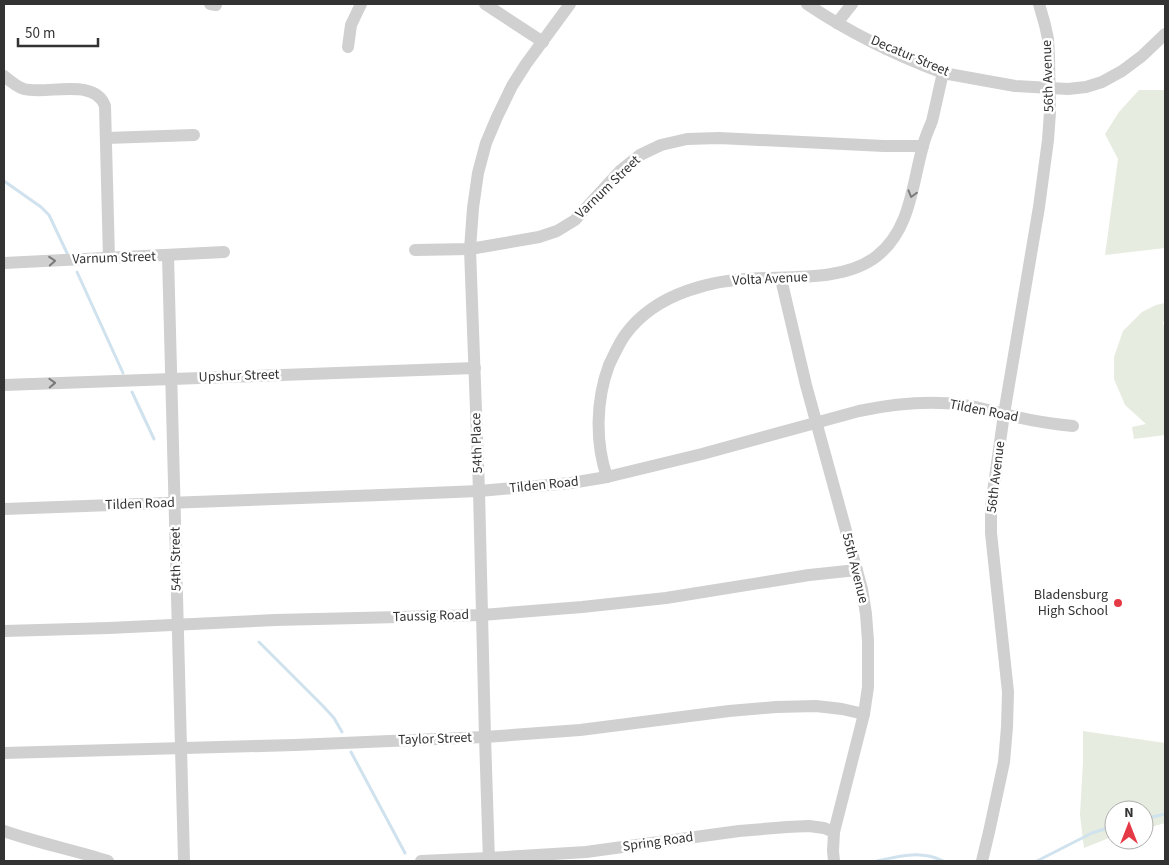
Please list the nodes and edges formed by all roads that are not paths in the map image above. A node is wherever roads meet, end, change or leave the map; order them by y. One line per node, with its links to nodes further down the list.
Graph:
1 (361, 4): 10 (street)
2 (485, 4): 9 (street)
3 (570, 4): 9 (street)
4 (807, 4): 7 (street, Decatur Street)
5 (852, 4): 7 (street)
6 (1039, 4): 13 (street, 56th Avenue)
7 (837, 23): 11 (street, Decatur Street)
8 (1165, 34): 13 (street, Decatur Street)
9 (543, 42): 17 (street, 54th Place)
10 (348, 47)
11 (943, 73): 13 (street, Decatur Street); 16 (street, Volta Avenue)
12 (4, 76): 14 (street)
13 (1050, 88): 27 (street, 56th Avenue)
14 (106, 134): 15 (street); 21 (street)
15 (194, 135)
16 (923, 146): 17 (street, Varnum Street); 23 (street, Volta Avenue, one-way to 23)
17 (470, 249): 18 (street, Varnum Street); 24 (street, 54th Place)
18 (415, 250)
19 (224, 252): 20 (street, Varnum Street)
20 (168, 256): 21 (street, Varnum Street); 25 (street, 54th Street)
21 (109, 258): 22 (street, Varnum Street, one-way to 21)
22 (4, 263)
23 (781, 279): 28 (street, 55th Avenue); 30 (street, Volta Avenue)
24 (475, 368): 25 (street, Upshur Street); 31 (street, 54th Place)
25 (172, 379): 26 (street, Upshur Street, one-way to 25); 32 (street, 54th Street)
26 (4, 385)
27 (1004, 414): 28 (street, Tilden Road); 29 (street, Tilden Road); 49 (street, 56th Avenue)
28 (816, 422): 30 (street, Tilden Road); 34 (street, 55th Avenue)
29 (1073, 426)
30 (607, 477): 31 (street, Tilden Road)
31 (479, 491): 32 (street, Tilden Road); 35 (street, 54th Place)
32 (175, 503): 33 (street, Tilden Road); 36 (street, 54th Street)
33 (4, 509)
34 (856, 570): 35 (street, Taussig Road); 38 (street, 55th Avenue)
35 (482, 615): 36 (street, Taussig Road); 39 (street, 54th Place)
36 (178, 624): 37 (street, Taussig Road); 40 (street, 54th Street)
37 (4, 631)
38 (864, 714): 39 (street, Taylor Street); 43 (street, 55th Avenue)
39 (484, 737): 40 (street, Taylor Street); 44 (street, 54th Place)
40 (181, 748): 41 (street, Taylor Street); 46 (street, 54th Street)
41 (4, 754)
42 (4, 831): 45 (street)
43 (834, 832): 44 (street, Spring Road); 48 (street, 55th Avenue)
44 (489, 860): 47 (street, Spring Road)
45 (108, 861)
46 (184, 861)
47 (421, 861)
48 (834, 861)
49 (982, 861)

